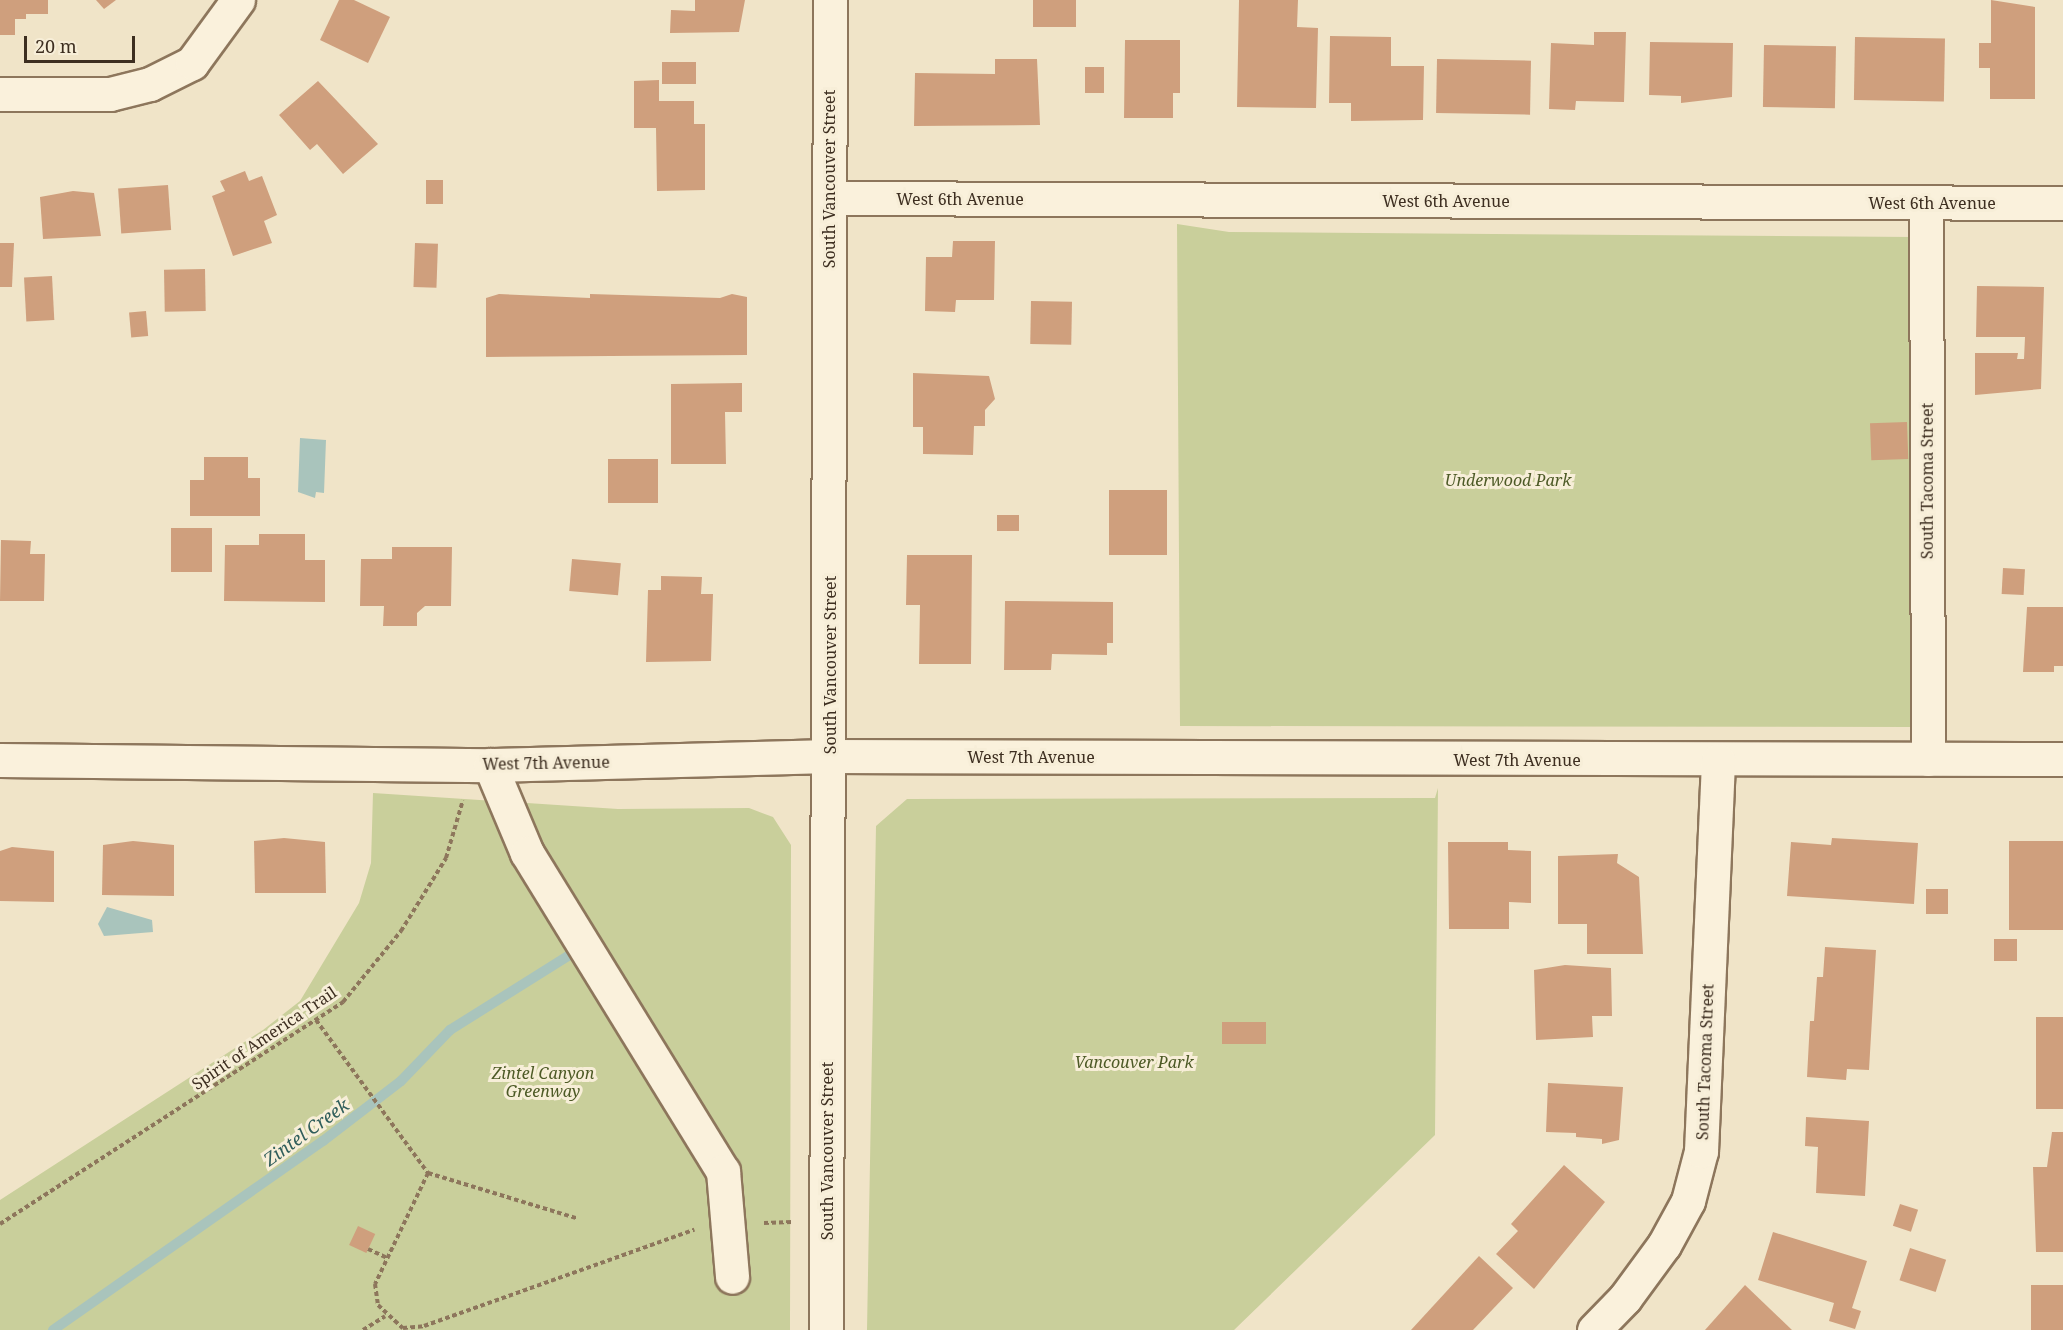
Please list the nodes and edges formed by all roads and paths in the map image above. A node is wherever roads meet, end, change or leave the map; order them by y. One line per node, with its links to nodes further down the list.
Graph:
1 (238, 0): 3 (street)
2 (830, 0): 4 (street, South Vancouver Street)
3 (0, 94)
4 (829, 198): 5 (street, West 6th Avenue); 7 (street, South Vancouver Street)
5 (1926, 202): 6 (street, West 6th Avenue); 8 (street, South Tacoma Street)
6 (2063, 203)
7 (830, 756): 11 (street, West 7th Avenue); 12 (street, West 7th Avenue); 16 (street, South Vancouver Street)
8 (1928, 759): 9 (street, West 7th Avenue); 11 (street, West 7th Avenue)
9 (2063, 759)
10 (0, 760): 12 (street, West 7th Avenue)
11 (1718, 760): 25 (street, South Tacoma Street)
12 (482, 765): 13 (path, Spirit of America Trail); 18 (street)
13 (316, 1020): 14 (path); 17 (path, Spirit of America Trail)
14 (428, 1173): 15 (path); 20 (path)
15 (576, 1218)
16 (826, 1222): 18 (path); 24 (street, South Vancouver Street)
17 (0, 1224)
18 (726, 1225): 21 (street); 22 (path)
19 (368, 1249): 20 (path)
20 (387, 1258): 22 (path)
21 (732, 1277)
22 (385, 1316): 23 (path)
23 (363, 1330)
24 (826, 1330)
25 (1594, 1330)

